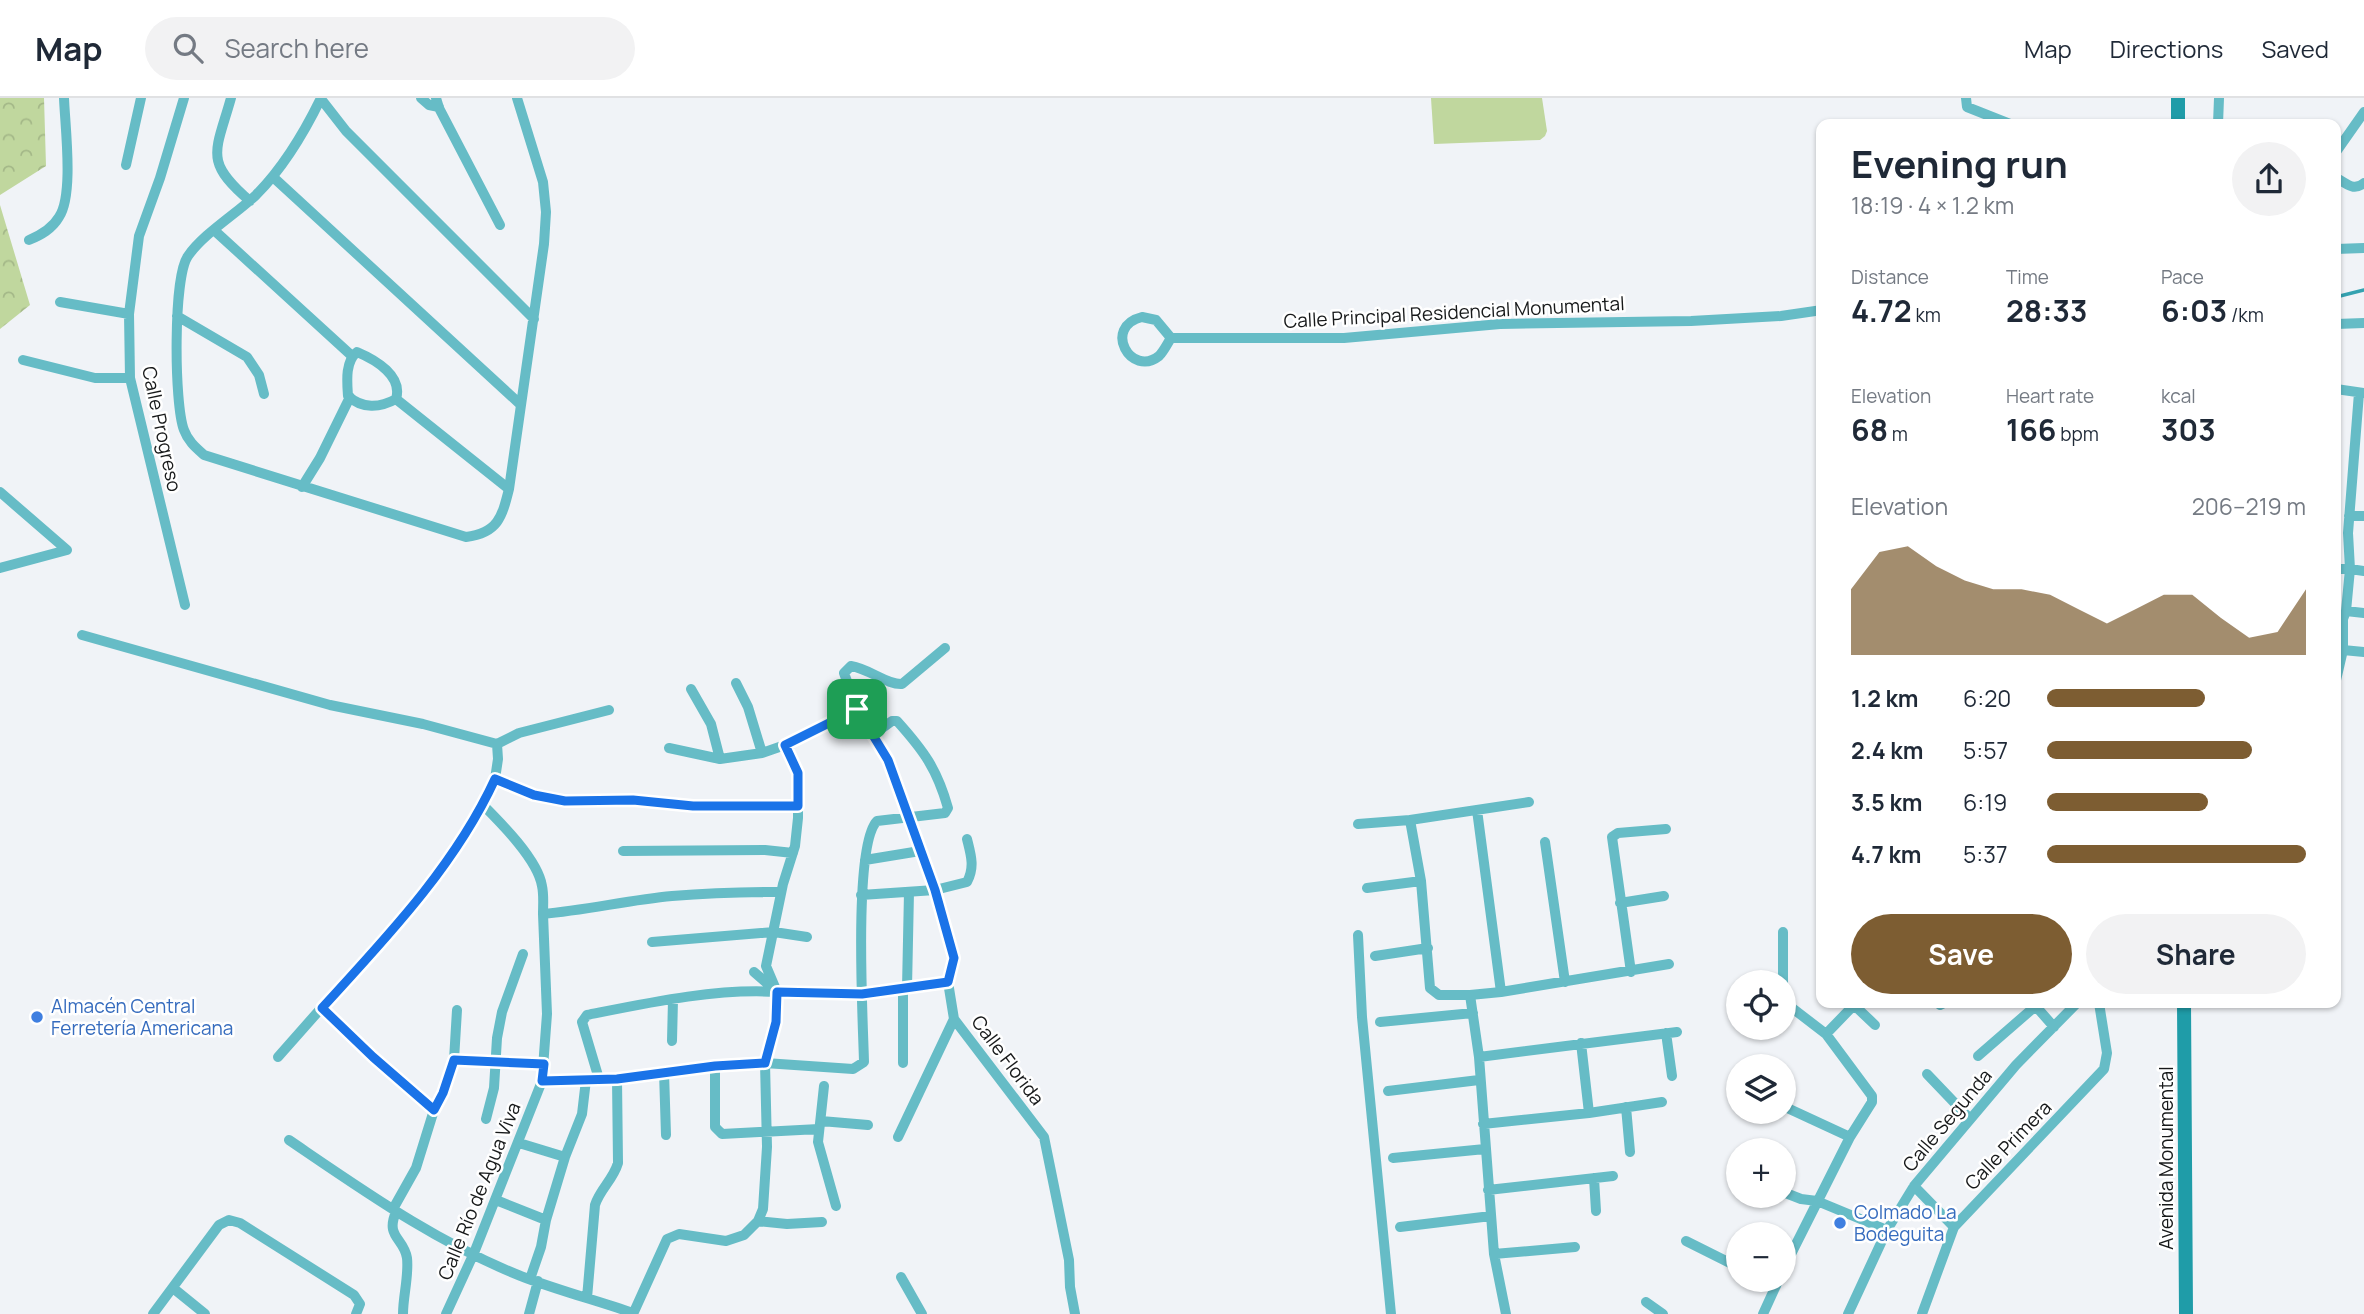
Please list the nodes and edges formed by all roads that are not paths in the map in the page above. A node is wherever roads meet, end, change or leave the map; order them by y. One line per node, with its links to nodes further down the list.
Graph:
1 (64, 98): 24 (street)
2 (141, 98): 17 (street)
3 (184, 98): 29 (street, Calle Progreso)
4 (230, 98): 21 (street)
5 (421, 98): 11 (street)
6 (517, 98): 31 (street)
7 (1966, 98): 13 (street)
8 (2178, 98): 14 (main road)
9 (2218, 98): 15 (street)
10 (321, 99): 18 (street); 31 (street)
11 (438, 102): 22 (street)
12 (2364, 112): 16 (street)
13 (1997, 119)
14 (2178, 119)
15 (2218, 119)
16 (2341, 145)
17 (126, 165)
18 (273, 177): 21 (street); 43 (street)
19 (2341, 181): 20 (street)
20 (2364, 183)
21 (250, 201): 23 (street)
22 (500, 225)
23 (215, 231): 30 (street); 35 (street)
24 (29, 240)
25 (2364, 248): 26 (street)
26 (2341, 249)
27 (60, 302): 29 (street)
28 (1816, 311): 34 (street, Calle Principal Residencial Monumental)
29 (129, 314): 37 (street, Calle Progreso)
30 (177, 316): 40 (street); 44 (street)
31 (534, 319): 43 (street)
32 (2364, 323): 33 (street)
33 (2341, 324)
34 (1171, 338): 34 (street)
35 (352, 356): 41 (street); 42 (street)
36 (23, 360): 37 (street)
37 (130, 378): 54 (street, Calle Progreso)
38 (2341, 390): 39 (street)
39 (2361, 393): 47 (street)
40 (264, 394)
41 (350, 397): 42 (street); 44 (street)
42 (396, 399): 45 (street)
43 (521, 405): 45 (street)
44 (302, 487): 45 (street)
45 (509, 489)
46 (0, 492): 50 (street)
47 (2349, 516): 48 (street); 49 (street)
48 (2364, 516)
49 (2342, 533): 52 (street)
50 (0, 568)
51 (2341, 569): 52 (street)
52 (2350, 569): 53 (street); 56 (street)
53 (2364, 571)
54 (185, 605)
55 (2364, 613): 56 (street)
56 (2342, 616): 59 (street)
57 (82, 635): 67 (street)
58 (946, 648): 64 (street, Calle Florida)
59 (2343, 650): 60 (street); 61 (street)
60 (2364, 652)
61 (2341, 659)
62 (736, 683): 70 (street)
63 (691, 689): 71 (street)
64 (857, 709): 66 (street, Calle Florida); 68 (street)
65 (609, 710): 67 (street)
66 (874, 734): 77 (street, Calle Florida); 77 (street)
67 (497, 744): 72 (street)
68 (785, 745): 70 (street); 75 (street)
69 (669, 748): 71 (street)
70 (762, 753): 71 (street)
71 (720, 759)
72 (495, 779): 74 (street); 75 (street)
73 (1529, 802): 76 (street)
74 (483, 805): 95 (street, Calle Río de Agua Viva); 116 (street)
75 (798, 806): 85 (street)
76 (1476, 810): 78 (street); 112 (street)
77 (910, 818): 84 (street, Calle Florida); 86 (street)
78 (1410, 820): 79 (street); 87 (street)
79 (1358, 824)
80 (1666, 829): 94 (street)
81 (967, 839): 89 (street)
82 (1545, 842): 109 (street)
83 (623, 851): 85 (street)
84 (920, 851): 86 (street); 89 (street, Calle Florida)
85 (793, 853): 90 (street)
86 (864, 860): 92 (street)
87 (1421, 881): 88 (street); 101 (street)
88 (1367, 888)
89 (935, 890): 91 (street); 108 (street, Calle Florida)
90 (781, 892): 95 (street); 96 (street)
91 (909, 892): 92 (street); 110 (street)
92 (861, 895): 113 (street)
93 (1664, 897): 94 (street)
94 (1620, 904): 107 (street)
95 (543, 914): 141 (street, Calle Río de Agua Viva)
96 (774, 932): 99 (street); 100 (street); 111 (street)
97 (1783, 932): 105 (street)
98 (1358, 935): 211 (street)
99 (807, 937)
100 (652, 942)
101 (1428, 948): 103 (street); 114 (street)
102 (523, 954): 138 (street)
103 (1375, 956)
104 (1668, 964): 107 (street)
105 (1783, 970)
106 (754, 972): 111 (street)
107 (1631, 972): 109 (street)
108 (948, 982): 110 (street); 127 (street, Calle Florida)
109 (1565, 982): 112 (street)
110 (905, 988): 113 (street); 140 (street)
111 (777, 992): 113 (street); 115 (street); 139 (street)
112 (1501, 992): 114 (street)
113 (862, 994): 139 (street)
114 (1471, 995): 126 (street)
115 (673, 1000): 132 (street); 146 (street)
116 (322, 1008): 135 (street); 155 (street)
117 (1851, 1008): 131 (street)
118 (1857, 1008): 129 (street)
119 (2032, 1008): 134 (street)
120 (2039, 1008): 130 (street)
121 (2072, 1008): 130 (street, Calle Segunda)
122 (2100, 1008): 188 (street, Calle Primera)
123 (2184, 1008): 217 (main road, Avenida Monumental)
124 (457, 1010): 137 (street)
125 (1796, 1011): 131 (street)
126 (1473, 1013): 128 (street); 136 (street)
127 (954, 1019): 165 (street); 210 (street, Calle Florida)
128 (1380, 1022)
129 (1875, 1024)
130 (2054, 1027): 159 (street, Calle Segunda)
131 (1826, 1034): 166 (street)
132 (671, 1041)
133 (1581, 1043): 136 (street); 145 (street); 156 (street)
134 (1978, 1056)
135 (278, 1057)
136 (1479, 1057): 149 (street)
137 (454, 1060): 138 (street); 155 (street)
138 (497, 1062): 141 (street); 158 (street)
139 (765, 1063): 142 (street); 163 (street)
140 (904, 1063)
141 (544, 1064): 150 (street, Calle Río de Agua Viva)
142 (715, 1066): 143 (street); 163 (street)
143 (664, 1072): 147 (street); 164 (street)
144 (1927, 1074): 159 (street)
145 (1672, 1076)
146 (598, 1079): 147 (street); 148 (street)
147 (617, 1079): 200 (street)
148 (586, 1080): 150 (street); 171 (street)
149 (1479, 1080): 152 (street); 160 (street)
150 (542, 1081): 168 (street, Calle Río de Agua Viva)
151 (824, 1086): 161 (street)
152 (1388, 1091)
153 (1661, 1102): 154 (street)
154 (1626, 1107): 156 (street); 170 (street)
155 (434, 1110): 181 (street)
156 (1589, 1113): 160 (street)
157 (1796, 1113): 166 (street)
158 (486, 1119)
159 (1970, 1119): 175 (street, Calle Segunda)
160 (1483, 1124): 169 (street)
161 (820, 1125): 162 (street); 163 (street); 180 (street)
162 (868, 1125)
163 (767, 1133): 185 (street)
164 (666, 1135)
165 (898, 1137)
166 (1850, 1137): 179 (street)
167 (289, 1140): 181 (street)
168 (519, 1143): 171 (street); 178 (street, Calle Río de Agua Viva)
169 (1485, 1149): 172 (street); 176 (street)
170 (1630, 1152)
171 (565, 1157): 184 (street)
172 (1393, 1158)
173 (1613, 1176): 174 (street)
174 (1594, 1178): 176 (street); 182 (street)
175 (1914, 1186): 188 (street); 189 (street, Calle Segunda)
176 (1488, 1190): 183 (street)
177 (1796, 1197): 179 (street)
178 (495, 1200): 184 (street); 193 (street, Calle Río de Agua Viva)
179 (1817, 1201): 189 (street); 191 (street)
180 (835, 1206)
181 (395, 1211): 193 (street); 205 (street)
182 (1596, 1211)
183 (1491, 1216): 187 (street); 194 (street)
184 (546, 1220): 197 (street)
185 (758, 1221): 186 (street); 208 (street)
186 (822, 1222)
187 (1400, 1227)
188 (1954, 1227): 216 (street, Calle Primera)
189 (1887, 1230): 215 (street, Calle Segunda)
190 (1686, 1241): 195 (street)
191 (1796, 1244)
192 (1575, 1247): 194 (street)
193 (474, 1253): 197 (street); 206 (street, Calle Río de Agua Viva)
194 (1494, 1254): 212 (street)
195 (1726, 1261)
196 (901, 1278): 209 (street)
197 (534, 1280): 200 (street); 207 (street)
198 (173, 1288): 202 (street); 203 (street); 204 (street)
199 (1773, 1292): 214 (street)
200 (587, 1298): 208 (street)
201 (1646, 1302): 213 (street)
202 (153, 1314)
203 (205, 1314)
204 (356, 1314)
205 (403, 1314)
206 (446, 1314)
207 (529, 1314)
208 (633, 1314)
209 (922, 1314)
210 (1075, 1314)
211 (1391, 1314)
212 (1506, 1314)
213 (1663, 1314)
214 (1763, 1314)
215 (1848, 1314)
216 (1922, 1314)
217 (2186, 1314)

